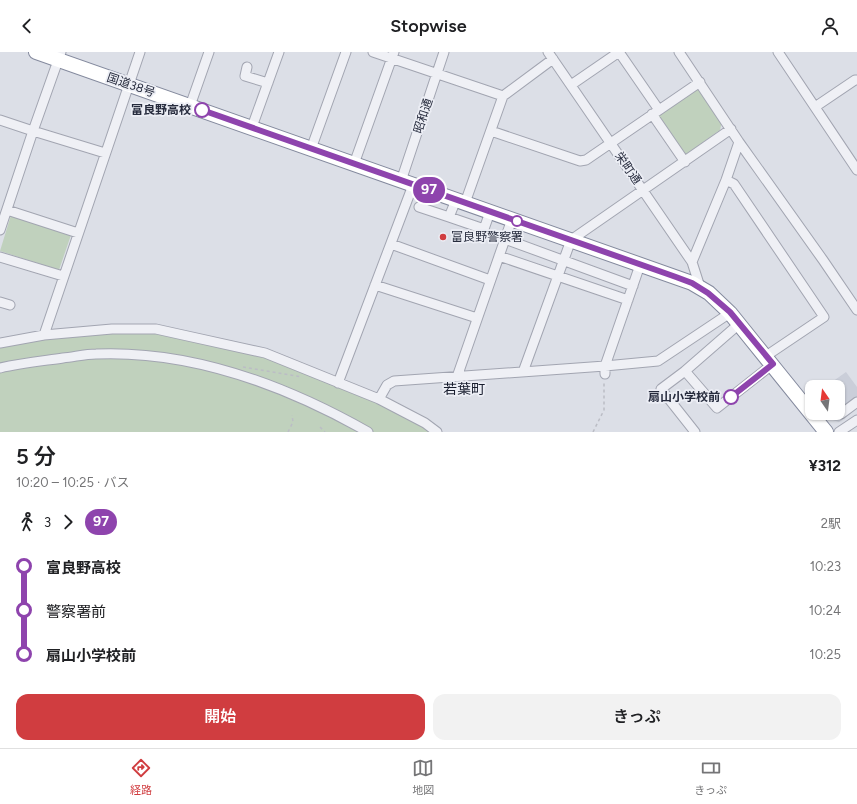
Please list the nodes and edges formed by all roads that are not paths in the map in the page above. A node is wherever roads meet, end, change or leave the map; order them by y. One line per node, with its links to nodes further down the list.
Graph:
1 (36, 52): 13 (highway, 国道38号)
2 (140, 52): 19 (street)
3 (208, 52): 22 (street)
4 (279, 52): 18 (street)
5 (346, 52): 32 (street)
6 (373, 52): 11 (street)
7 (444, 52): 15 (street, 昭和通)
8 (619, 52): 20 (street); 24 (street)
9 (679, 52): 17 (street)
10 (778, 52): 23 (street)
11 (393, 55): 15 (street); 35 (street)
12 (550, 55): 20 (street, 栄町通); 21 (street)
13 (60, 56): 19 (highway, 国道38号); 28 (street)
14 (247, 67): 18 (street)
15 (437, 73): 21 (street); 38 (street, 昭和通)
16 (857, 80): 23 (street)
17 (700, 82): 24 (street); 27 (street)
18 (268, 83): 26 (street)
19 (129, 84): 22 (highway, 国道38号); 33 (street)
20 (571, 85): 31 (street, 栄町通)
21 (503, 96): 29 (street)
22 (190, 106): 26 (highway, 国道38号)
23 (815, 107): 36 (street)
24 (655, 112): 31 (street); 34 (street)
25 (0, 120): 28 (street)
26 (252, 128): 32 (highway, 国道38号)
27 (731, 129): 30 (street); 34 (street)
28 (33, 131): 33 (street); 42 (street)
29 (491, 131): 31 (street); 40 (street)
30 (738, 142): 37 (street); 65 (street)
31 (611, 143): 39 (street, 栄町通)
32 (311, 149): 35 (highway, 国道38号)
33 (105, 153): 47 (street)
34 (685, 162): 39 (street)
35 (354, 164): 38 (highway, 国道38号)
36 (857, 170)
37 (726, 180): 54 (street); 71 (street)
38 (407, 183): 40 (highway, 国道38号); 50 (street, 昭和通)
39 (643, 190): 49 (street); 54 (street, 栄町通)
40 (460, 201): 43 (highway, 国道38号); 44 (street)
41 (418, 208): 44 (street)
42 (7, 210): 46 (street); 47 (street)
43 (490, 212): 44 (street); 45 (highway, 国道38号)
44 (449, 217)
45 (512, 219): 48 (street); 49 (highway, 国道38号)
46 (0, 230)
47 (78, 233): 56 (street)
48 (505, 238): 51 (street); 53 (street)
49 (570, 240): 53 (street); 55 (highway, 国道38号)
50 (391, 244): 58 (street); 59 (street, 昭和通)
51 (499, 256): 57 (street); 58 (street)
52 (0, 257): 56 (street)
53 (563, 260): 57 (street); 60 (street)
54 (692, 262): 61 (street, 栄町通)
55 (640, 265): 60 (street); 61 (highway, 国道38号)
56 (63, 276): 69 (street)
57 (557, 276): 62 (street); 75 (street)
58 (490, 280): 67 (street)
59 (375, 286): 67 (street); 77 (street, 昭和通)
60 (633, 286): 62 (street)
61 (700, 287): 66 (highway, 国道38号)
62 (628, 300): 73 (street)
63 (0, 302): 64 (street)
64 (10, 305)
65 (857, 310)
66 (730, 312): 68 (highway, 国道38号); 73 (street)
67 (477, 318): 76 (street)
68 (739, 324): 71 (highway, 国道38号); 74 (street)
69 (44, 335): 70 (street); 77 (street)
70 (0, 343)
71 (769, 360): 74 (street); 80 (highway, 国道38号)
72 (0, 368): 84 (street)
73 (605, 370): 75 (street)
74 (685, 371): 86 (street)
75 (523, 372): 76 (street)
76 (458, 377): 78 (street)
77 (338, 383): 78 (street)
78 (379, 399): 85 (street)
79 (857, 402): 81 (street)
80 (805, 403)
81 (845, 411)
82 (818, 420): 87 (highway, 国道38号)
83 (857, 420): 88 (street)
84 (368, 432)
85 (437, 432)
86 (695, 432)
87 (826, 432)
88 (839, 432)

